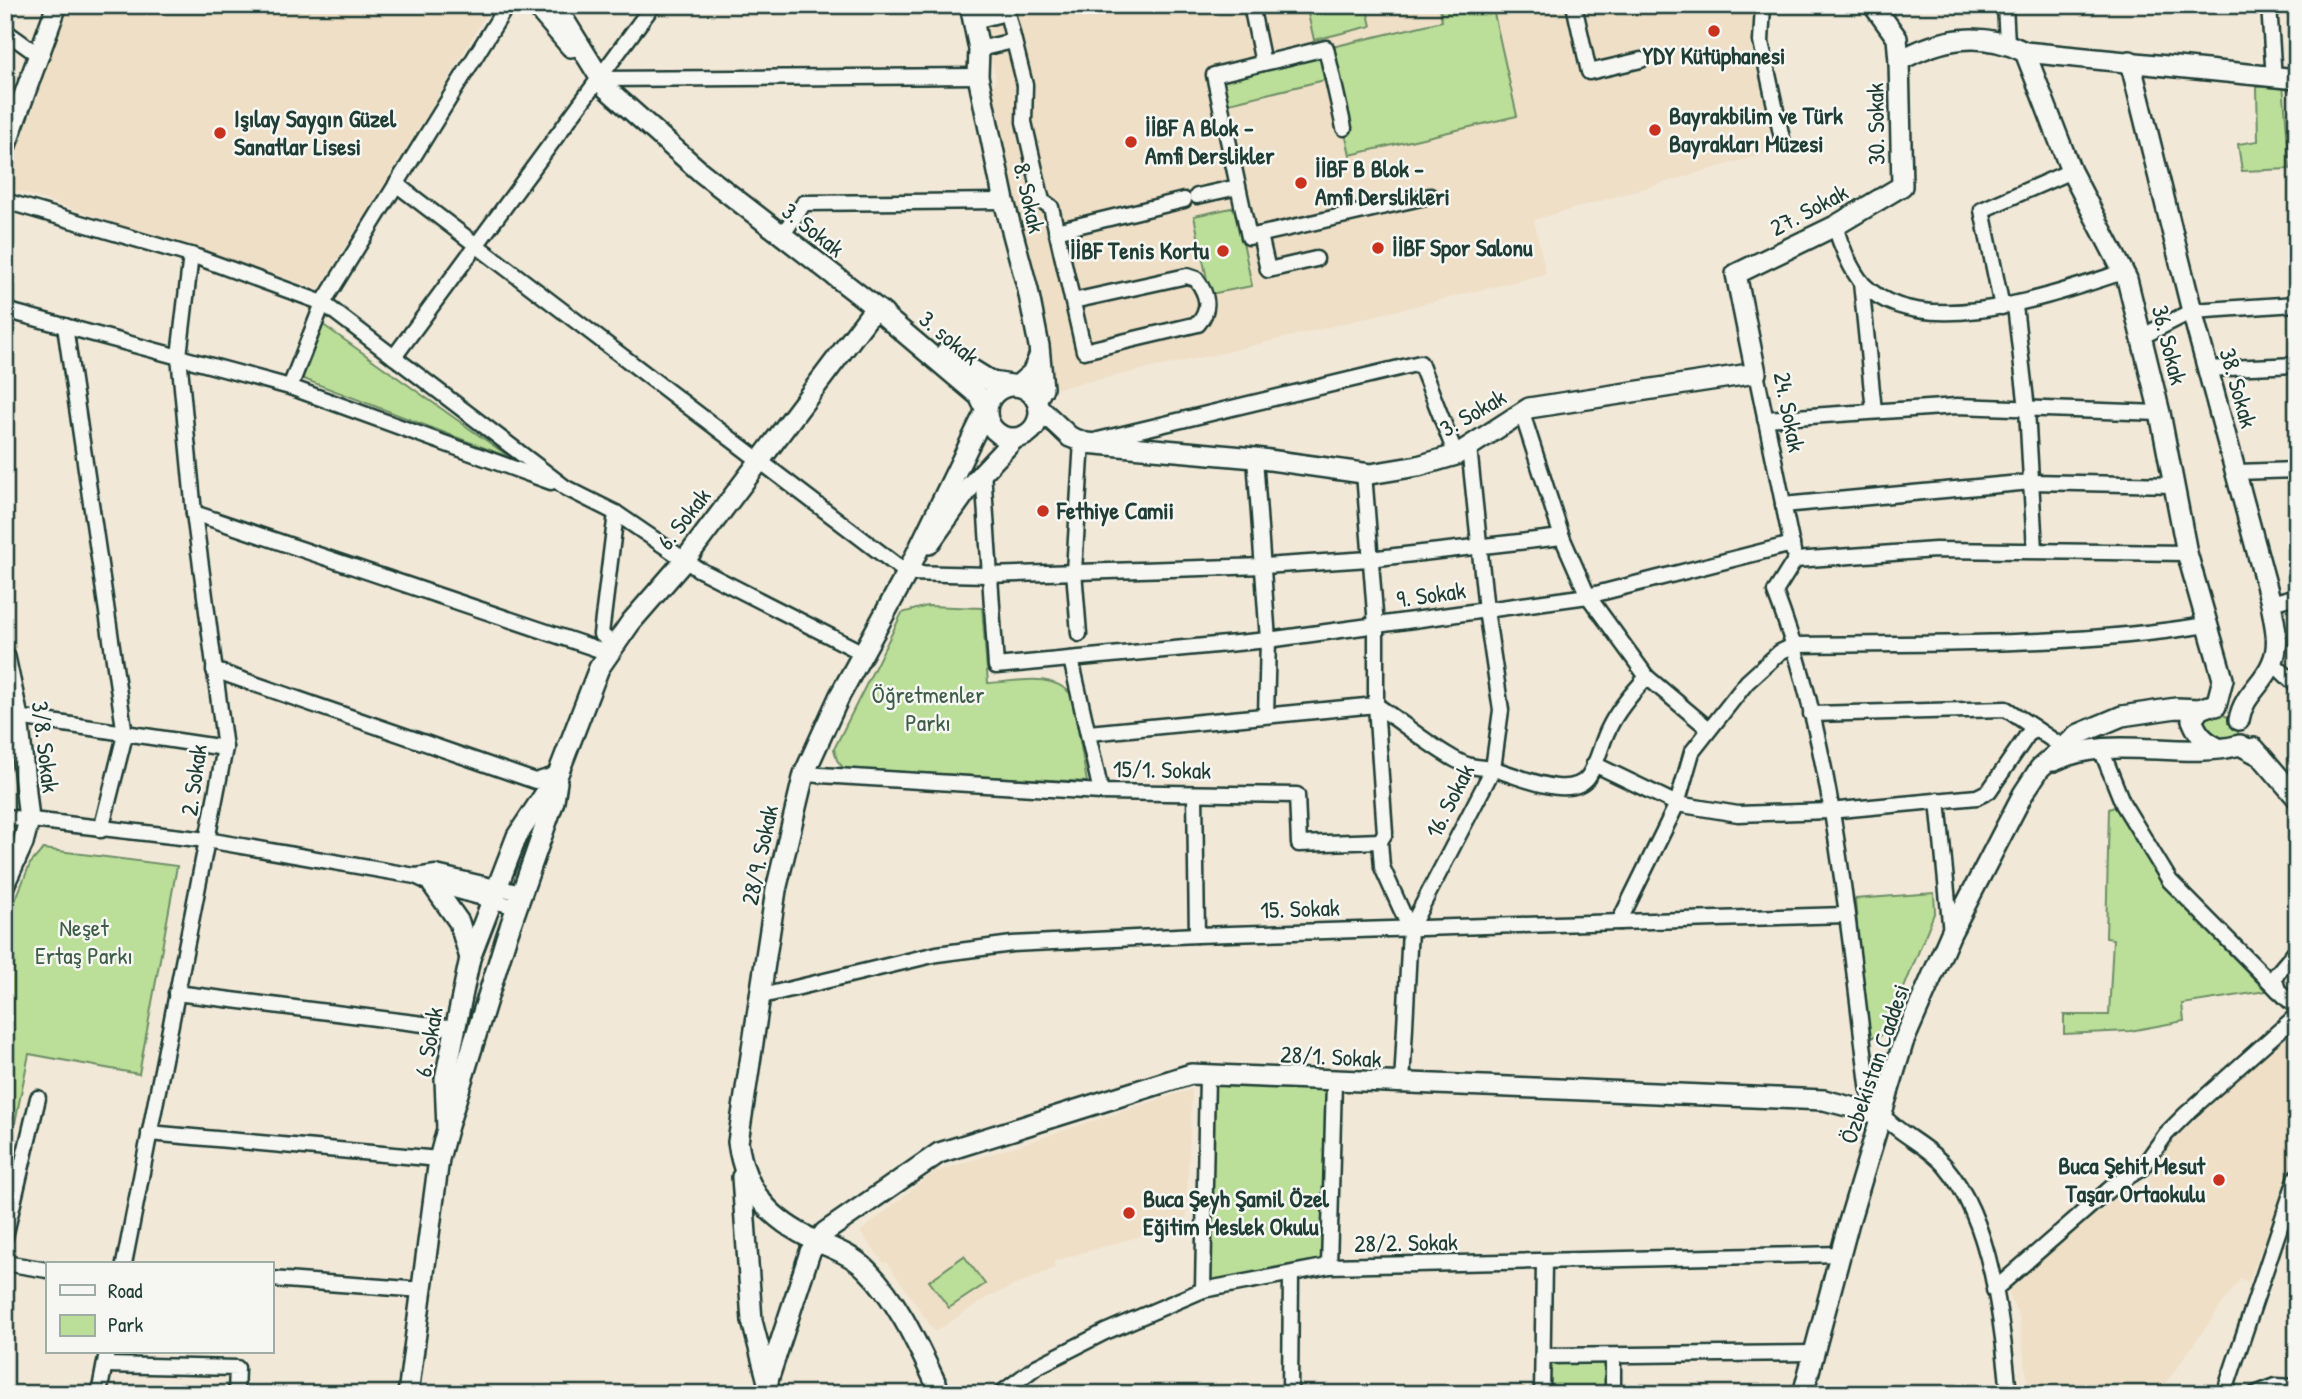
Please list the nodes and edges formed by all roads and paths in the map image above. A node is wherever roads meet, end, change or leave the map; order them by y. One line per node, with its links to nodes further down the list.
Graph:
1 (57, 5): 19 (main road)
2 (507, 5): 32 (street)
3 (535, 5): 25 (main road, 3. Sokak)
4 (555, 5): 25 (main road, 3. Sokak)
5 (653, 5): 25 (street)
6 (1251, 5): 23 (street)
7 (1574, 5): 20 (street)
8 (1763, 5): 29 (street)
9 (2005, 5): 16 (street)
10 (2269, 5): 26 (street)
11 (1005, 7): 13 (street); 15 (street)
12 (1879, 7): 21 (main road, 30. Sokak)
13 (972, 13): 17 (main road, 8. Sokak)
14 (5, 31): 19 (street)
15 (1013, 41): 17 (street); 39 (street)
16 (2007, 43): 18 (main road); 21 (main road)
17 (979, 49): 24 (main road, 8. Sokak)
18 (2025, 52): 22 (main road); 31 (main road, 36. Sokak)
19 (37, 54): 30 (main road)
20 (1641, 60)
21 (1899, 61): 33 (main road, 30. Sokak)
22 (2130, 61): 26 (main road); 54 (main road, 38. Sokak)
23 (1263, 63): 28 (street); 34 (street)
24 (978, 76): 25 (street); 37 (main road, 8. Sokak)
25 (600, 79): 41 (main road, 3. Sokak); 42 (street)
26 (2274, 79): 27 (main road)
27 (2297, 79)
28 (1344, 128)
29 (1782, 138)
30 (5, 148)
31 (2071, 171): 45 (main road, 36. Sokak); 51 (street)
32 (396, 184): 42 (street); 49 (street)
33 (1902, 186): 38 (main road, 27. Sokak)
34 (1238, 187): 39 (street); 40 (street)
35 (1430, 196): 40 (street)
36 (5, 201): 43 (street)
37 (1004, 201): 41 (street); 59 (main road, 8. Sokak)
38 (1835, 226): 46 (main road, 27. Sokak); 47 (street)
39 (1056, 231): 48 (street)
40 (1260, 235): 44 (street)
41 (782, 237): 52 (main road, 3. Sokak)
42 (478, 245): 58 (street); 76 (street)
43 (191, 255): 49 (street); 57 (street, 2. Sokak)
44 (1316, 258)
45 (2123, 272): 51 (street); 56 (main road, 36. Sokak)
46 (1736, 274): 62 (main road, 24. Sokak)
47 (1861, 282): 51 (street); 68 (street)
48 (1073, 301): 48 (street)
49 (323, 303): 58 (street); 64 (street)
50 (2297, 304): 54 (street)
51 (2008, 307): 66 (street)
52 (875, 308): 63 (main road, 3. Sokak); 67 (main road, 3. sokak); 76 (main road, 6. Sokak)
53 (5, 310): 55 (street)
54 (2192, 311): 56 (street); 61 (main road, 38. Sokak)
55 (65, 326): 57 (street); 125 (street)
56 (2141, 337): 69 (main road, 36. Sokak)
57 (178, 356): 64 (street); 85 (street, 2. Sokak)
58 (394, 357): 83 (street)
59 (1040, 358): 63 (main road); 65 (main road, 8. Sokak)
60 (2297, 365): 61 (street)
61 (2207, 369): 79 (main road, 38. Sokak)
62 (1756, 373): 70 (main road, 3. Sokak); 71 (street, 24. Sokak)
63 (1017, 386): 65 (main road); 67 (main road)
64 (290, 387): 83 (street)
65 (1038, 404): 72 (main road); 73 (main road)
66 (2027, 409): 68 (street); 69 (street); 81 (street)
67 (986, 410): 72 (main road); 97 (main road, 28/9. Sokak)
68 (1874, 411): 71 (street)
69 (2160, 413): 82 (main road, 36. Sokak)
70 (1522, 414): 74 (main road, 3. Sokak); 87 (street)
71 (1765, 418): 84 (street, 24. Sokak)
72 (1014, 439): 78 (main road, 28/9. Sokak)
73 (1084, 442): 74 (street, 16. Sokak); 75 (main road, 3. Sokak); 96 (street)
74 (1463, 451): 80 (main road, 3. Sokak); 89 (street, 16. Sokak)
75 (1255, 458): 80 (main road, 3. Sokak); 95 (street)
76 (758, 461): 93 (main road, 6. Sokak); 97 (street)
77 (2297, 470): 79 (street)
78 (983, 471): 97 (main road, 28/9. Sokak); 98 (street, 9. Sokak)
79 (2237, 472): 101 (main road, 38. Sokak)
80 (1364, 473): 92 (street)
81 (2031, 482): 82 (street); 84 (street); 90 (street)
82 (2174, 485): 91 (main road, 36. Sokak)
83 (566, 488): 86 (street)
84 (1783, 505): 88 (street, 24. Sokak)
85 (194, 513): 108 (street); 113 (street, 2. Sokak)
86 (616, 513): 93 (street); 108 (street)
87 (1562, 537): 89 (street); 99 (street)
88 (1792, 544): 94 (street, 24. Sokak); 99 (street, 9. Sokak)
89 (1480, 546): 92 (street); 102 (street, 16. Sokak)
90 (2035, 550): 91 (street); 94 (street)
91 (2187, 553): 103 (main road, 36. Sokak)
92 (1368, 559): 95 (street); 104 (street)
93 (685, 560): 108 (main road, 6. Sokak); 109 (street)
94 (1795, 560): 107 (street)
95 (1264, 566): 96 (street); 106 (street)
96 (1074, 571): 98 (street); 105 (street)
97 (907, 573): 98 (street); 109 (main road, 28/9. Sokak)
98 (988, 575): 111 (street, 9. Sokak)
99 (1588, 596): 102 (street, 9. Sokak); 114 (street)
100 (2297, 596): 101 (street)
101 (2271, 603): 112 (main road, 38. Sokak)
102 (1486, 610): 104 (street, 9. Sokak); 132 (street, 16. Sokak)
103 (2206, 625): 107 (street); 117 (main road, 36. Sokak)
104 (1376, 626): 106 (street, 9. Sokak); 116 (street)
105 (1079, 634)
106 (1268, 640): 111 (street, 9. Sokak); 119 (street)
107 (1795, 645): 118 (street); 122 (street)
108 (612, 649): 133 (main road, 6. Sokak)
109 (863, 653): 134 (main road, 28/9. Sokak)
110 (5, 657): 120 (main road, 3/8. Sokak)
111 (1071, 659): 124 (street)
112 (2273, 663): 115 (street); 123 (main road)
113 (214, 670): 127 (street, 2. Sokak); 133 (street)
114 (1647, 677): 122 (street); 130 (street)
115 (2297, 686)
116 (1376, 705): 119 (street); 132 (street); 145 (street)
117 (2208, 707): 123 (main road); 126 (main road, Özbekistan Caddesi); 128 (main road)
118 (1811, 713): 121 (street); 140 (street)
119 (1266, 715): 124 (street)
120 (18, 717): 125 (street); 142 (main road, 3/8. Sokak)
121 (2033, 727): 126 (street); 138 (street)
122 (1709, 729): 139 (street)
123 (2241, 730): 128 (main road); 137 (main road)
124 (1089, 733): 135 (street)
125 (125, 734): 127 (street); 143 (street)
126 (2063, 747): 131 (main road, Özbekistan Caddesi)
127 (225, 748): 144 (street, 2. Sokak)
128 (2218, 748): 129 (main road)
129 (2101, 749): 131 (main road); 157 (street)
130 (1594, 764): 132 (street); 139 (street)
131 (2040, 768): 153 (main road, Özbekistan Caddesi)
132 (1493, 769): 152 (street, 16. Sokak)
133 (558, 774): 148 (main road, 6. Sokak); 149 (main road, 6. Sokak)
134 (804, 774): 135 (street, 15/1. Sokak); 159 (main road, 28/9. Sokak)
135 (1101, 792): 136 (street, 15/1. Sokak)
136 (1195, 794): 145 (street, 15/1. Sokak); 154 (street)
137 (2297, 797)
138 (1938, 800): 140 (street); 153 (street)
139 (1677, 804): 140 (street); 151 (street)
140 (1829, 811): 150 (street)
141 (5, 817): 142 (street)
142 (29, 820): 143 (street); 147 (main road, 3/8. Sokak)
143 (101, 830): 144 (street)
144 (207, 840): 146 (street); 158 (street, 2. Sokak)
145 (1380, 841): 152 (street)
146 (423, 880): 148 (street); 156 (main road)
147 (5, 883)
148 (492, 894): 149 (street); 156 (main road, 6. Sokak)
149 (519, 900): 168 (main road, 6. Sokak)
150 (1846, 915): 151 (street, 15. Sokak); 167 (street)
151 (1619, 922): 152 (street, 15. Sokak)
152 (1410, 929): 154 (street, 15. Sokak); 165 (street, 16. Sokak)
153 (1951, 933): 167 (main road, Özbekistan Caddesi)
154 (1197, 935): 159 (street, 15. Sokak)
155 (2297, 950): 157 (street)
156 (470, 958): 162 (main road, 6. Sokak)
157 (2278, 990): 160 (street)
158 (176, 993): 162 (street); 169 (street, 2. Sokak)
159 (762, 996): 171 (main road, 28/9. Sokak)
160 (2297, 1008)
161 (2297, 1015): 185 (street)
162 (455, 1028): 168 (main road, 6. Sokak)
163 (1207, 1075): 164 (main road, 28/1. Sokak); 174 (main road, 28/1. Sokak); 184 (street)
164 (1334, 1082): 165 (main road, 28/1. Sokak); 179 (street)
165 (1402, 1085): 167 (main road, 28/1. Sokak)
166 (38, 1098): 173 (street)
167 (1881, 1115): 175 (main road, Özbekistan Caddesi); 185 (street)
168 (447, 1129): 170 (main road, 6. Sokak)
169 (149, 1133): 170 (street); 176 (street, 2. Sokak)
170 (439, 1159): 183 (main road, 6. Sokak)
171 (742, 1171): 174 (main road, 28/9. Sokak); 190 (main road, 28/9. Sokak)
172 (2297, 1176): 202 (street)
173 (5, 1237)
174 (818, 1242): 190 (main road, 28/9. Sokak); 195 (main road, 28/9. Sokak)
175 (1840, 1254): 178 (street, 28/2. Sokak); 186 (main road, Özbekistan Caddesi)
176 (124, 1262)
177 (5, 1263): 180 (street)
178 (1544, 1263): 179 (street, 28/2. Sokak); 187 (street)
179 (1329, 1266): 181 (street, 28/2. Sokak)
180 (46, 1270)
181 (1291, 1274): 184 (street, 28/2. Sokak); 197 (street)
182 (273, 1279): 183 (street)
183 (423, 1290): 194 (main road, 6. Sokak)
184 (1203, 1290): 196 (street, 28/2. Sokak)
185 (1994, 1290): 201 (street)
186 (1814, 1353): 188 (street); 200 (main road, Özbekistan Caddesi)
187 (1543, 1356): 188 (street); 198 (street)
188 (1614, 1356): 199 (street)
189 (106, 1358): 192 (street); 193 (street)
190 (769, 1387)
191 (2297, 1387): 203 (street)
192 (99, 1394)
193 (236, 1394)
194 (408, 1394)
195 (941, 1394)
196 (1000, 1394)
197 (1290, 1394)
198 (1542, 1394)
199 (1613, 1394)
200 (1803, 1394)
201 (2009, 1394)
202 (2224, 1394)
203 (2255, 1394)

